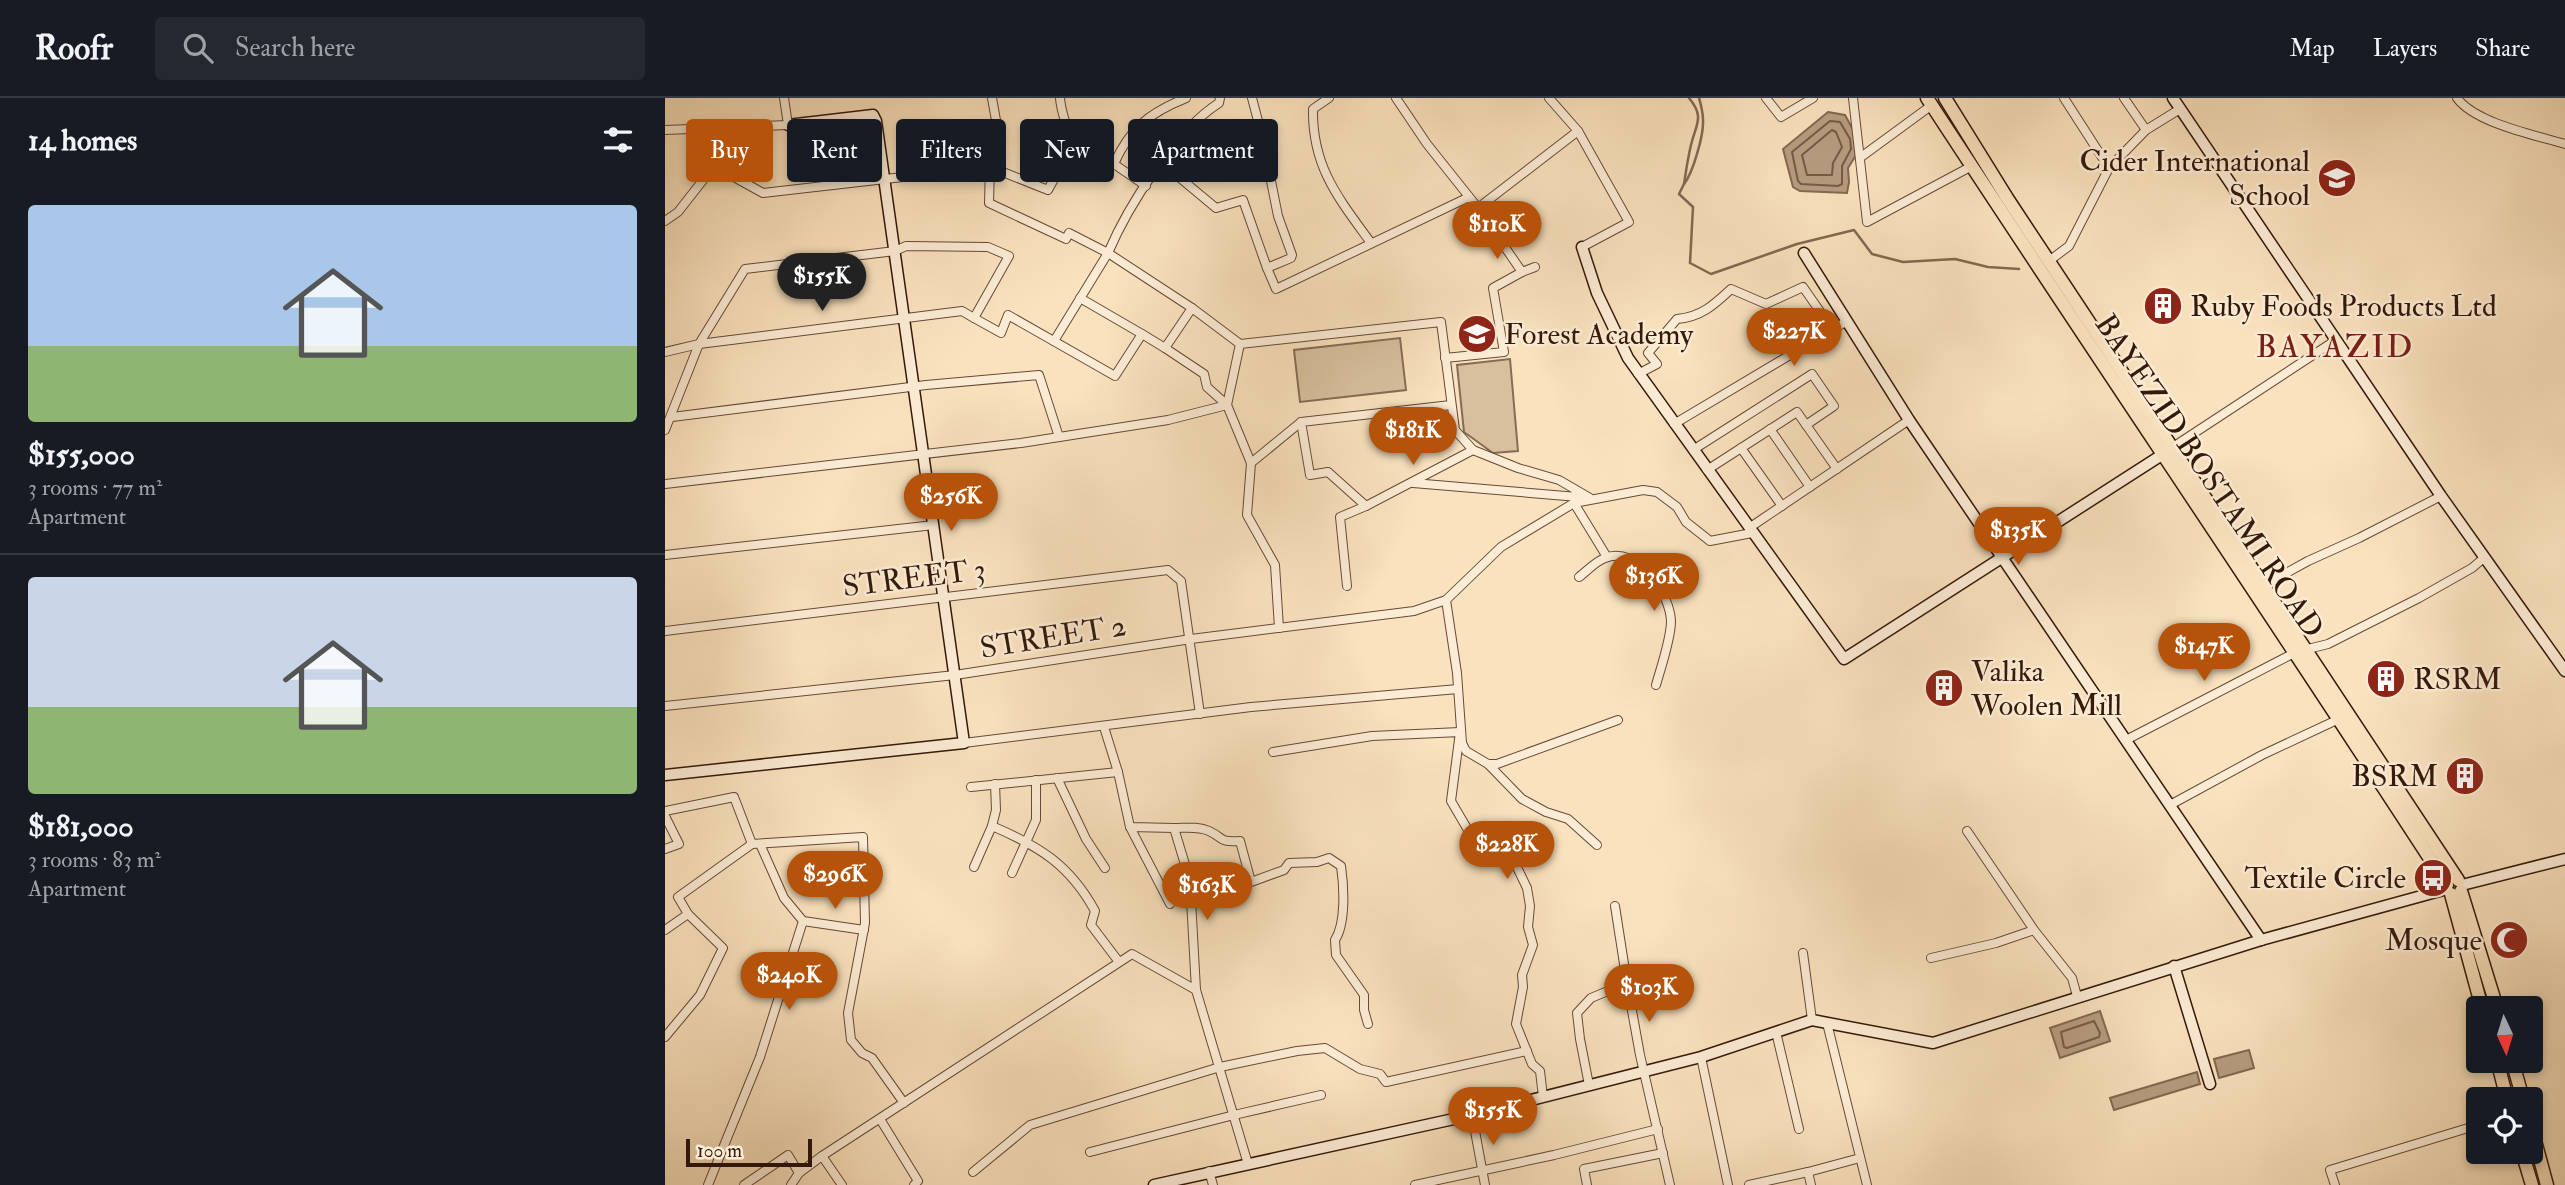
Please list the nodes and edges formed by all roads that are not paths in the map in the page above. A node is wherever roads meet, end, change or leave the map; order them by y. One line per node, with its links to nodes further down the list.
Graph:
1 (783, 98): 25 (street)
2 (992, 98): 22 (street)
3 (1060, 98): 23 (street)
4 (1186, 98): 33 (street)
5 (1220, 98): 24 (street)
6 (1252, 98): 54 (street)
7 (1329, 98): 47 (street)
8 (1396, 98): 44 (street)
9 (1549, 98): 29 (street)
10 (1766, 98): 11 (street)
11 (1813, 98)
12 (1853, 98): 31 (street)
13 (1945, 98): 52 (main road, BAYEZID BOSTAMI ROAD)
14 (2064, 98): 35 (street)
15 (2124, 98): 28 (street)
16 (2172, 98): 19 (street)
17 (2457, 98): 30 (street)
18 (1929, 101): 31 (street); 34 (main road, BAYEZID BOSTAMI ROAD)
19 (2180, 108): 28 (street); 63 (street)
20 (839, 119): 21 (street)
21 (875, 119)
22 (996, 119)
23 (1063, 119)
24 (1196, 119)
25 (787, 120)
26 (787, 125): 27 (street)
27 (665, 130)
28 (2146, 130): 35 (street)
29 (1578, 131): 45 (street); 48 (street)
30 (2565, 144)
31 (1861, 157): 34 (street)
32 (882, 164): 37 (street)
33 (1114, 164): 43 (street)
34 (1972, 166): 85 (main road, BAYEZID BOSTAMI ROAD)
35 (2109, 168): 52 (street)
36 (896, 178): 37 (street)
37 (884, 179): 46 (street); 49 (street)
38 (990, 182): 50 (street)
39 (1028, 182): 40 (street)
40 (1052, 182)
41 (1149, 182): 43 (street)
42 (1185, 182): 54 (street)
43 (1146, 186): 50 (street)
44 (1469, 197): 45 (street); 47 (street)
45 (1478, 208): 55 (street)
46 (665, 221)
47 (1371, 243): 54 (street)
48 (1582, 247): 70 (street)
49 (895, 251): 58 (street); 59 (street); 65 (street)
50 (1108, 253): 56 (street); 57 (street)
51 (1804, 253): 60 (street)
52 (2049, 261): 85 (main road, BAYEZID BOSTAMI ROAD)
53 (1535, 267): 55 (street)
54 (1267, 268)
55 (1521, 272): 69 (street)
56 (1080, 298): 62 (street); 64 (street)
57 (1192, 308): 66 (street); 67 (street)
58 (974, 318): 59 (street); 64 (street)
59 (905, 319): 65 (street); 71 (street)
60 (1847, 321): 61 (street); 75 (street)
61 (1833, 330): 70 (street); 77 (street)
62 (1142, 334): 64 (street); 67 (street)
63 (2336, 340): 85 (street); 93 (street)
64 (1053, 341)
65 (699, 344): 68 (street); 74 (street)
66 (1240, 344): 69 (street); 72 (street)
67 (1165, 348): 72 (street)
68 (665, 352)
69 (1445, 358): 73 (street)
70 (1638, 374): 77 (street)
71 (915, 386): 74 (street); 81 (street); 86 (street)
72 (1227, 405): 81 (street); 87 (street)
73 (1451, 405): 76 (street); 83 (street)
74 (672, 416): 80 (street)
75 (1909, 420): 88 (street); 102 (street)
76 (1301, 422): 87 (street); 95 (street)
77 (1674, 424): 84 (street)
78 (1806, 425): 79 (street); 84 (street); 88 (street)
79 (1770, 429): 82 (street); 92 (street)
80 (665, 430)
81 (1059, 438): 86 (street)
82 (1741, 448): 89 (street); 96 (street)
83 (1473, 450): 90 (street); 90 (street)
84 (1692, 450): 89 (street)
85 (2168, 451): 102 (street); 105 (main road, BAYEZID BOSTAMI ROAD)
86 (924, 455): 91 (street); 97 (street)
87 (1251, 463): 108 (street)
88 (1837, 469): 92 (street)
89 (1707, 470): 98 (street)
90 (1413, 483): 95 (street)
91 (665, 484)
92 (1810, 487): 96 (street)
93 (2441, 496): 101 (street); 105 (street)
94 (1574, 503): 98 (street); 100 (street); 107 (street)
95 (1366, 506): 104 (street)
96 (1782, 506): 98 (street)
97 (934, 525): 99 (street); 106 (street)
98 (1751, 531): 102 (street)
99 (665, 555)
100 (1607, 557): 103 (street); 114 (street)
101 (2485, 557): 111 (street); 112 (street)
102 (2002, 558): 122 (street)
103 (1579, 577)
104 (1347, 586)
105 (2259, 588): 111 (main road, BAYEZID BOSTAMI ROAD)
106 (944, 597): 109 (street, STREET 3); 110 (street, STREET 3); 113 (street)
107 (1446, 600): 108 (street, STREET 2); 115 (street)
108 (1279, 628): 110 (street, STREET 2)
109 (665, 631)
110 (1191, 639): 113 (street, STREET 2); 117 (street)
111 (2301, 650): 118 (main road, BAYEZID BOSTAMI ROAD); 122 (street); 147 (main road, BAYEZID BOSTAMI ROAD)
112 (2565, 671)
113 (955, 675): 116 (street, STREET 2); 123 (street)
114 (1656, 685)
115 (1458, 689): 117 (street); 121 (street)
116 (665, 706)
117 (1200, 714): 120 (street)
118 (2339, 719): 132 (street); 147 (main road, BAYEZID BOSTAMI ROAD)
119 (1618, 720): 125 (street)
120 (1104, 727): 123 (street); 126 (street)
121 (1459, 732): 124 (street); 125 (street); 171 (street)
122 (2126, 740): 132 (street)
123 (964, 743): 127 (street)
124 (1273, 752)
125 (1488, 764): 141 (street)
126 (1118, 772): 128 (street); 136 (street)
127 (665, 775)
128 (1057, 778): 129 (street); 145 (street)
129 (1036, 780): 130 (street); 139 (street)
130 (995, 784): 131 (street); 135 (street)
131 (971, 787)
132 (2170, 805): 155 (street)
133 (665, 811): 140 (street)
134 (665, 816): 142 (street)
135 (992, 826): 139 (street); 144 (street)
136 (1130, 827): 137 (street); 148 (street)
137 (1174, 828): 161 (street); 167 (street)
138 (1967, 831): 154 (street)
139 (1026, 841): 146 (street); 158 (street)
140 (756, 844): 150 (street); 151 (street); 153 (street)
141 (1597, 845)
142 (665, 849)
143 (2565, 859): 147 (street)
144 (974, 867)
145 (1105, 868)
146 (1012, 873)
147 (2454, 887): 155 (street); 163 (main road, BAYEZID BOSTAMI ROAD); 164 (main road, BAYEZID BOSTAMI ROAD)
148 (1170, 904)
149 (1615, 906): 160 (street)
150 (688, 914): 152 (street); 168 (street)
151 (803, 921): 153 (street); 198 (street)
152 (665, 930)
153 (864, 930): 179 (street)
154 (2033, 930): 157 (street); 162 (street)
155 (2261, 940): 159 (street)
156 (1803, 953): 165 (street)
157 (1931, 958)
158 (1119, 962): 161 (street); 179 (street)
159 (2174, 966): 162 (street); 175 (street)
160 (1627, 983): 174 (street); 176 (street)
161 (1196, 990): 173 (street)
162 (2077, 996): 166 (street)
163 (2479, 996)
164 (2493, 996)
165 (1812, 1020): 166 (street); 169 (street)
166 (1827, 1023): 189 (street)
167 (1368, 1024)
168 (669, 1025): 170 (street)
169 (1776, 1032): 172 (street); 184 (street)
170 (665, 1037)
171 (1527, 1051): 173 (street); 178 (street)
172 (1701, 1057): 174 (street); 209 (street)
173 (1220, 1067): 180 (street); 195 (street)
174 (1645, 1071): 176 (street); 183 (street)
175 (2210, 1084)
176 (1589, 1085): 178 (street)
177 (1321, 1096): 180 (street)
178 (1543, 1097): 181 (street)
179 (904, 1103): 182 (street)
180 (1234, 1115): 186 (street); 190 (street)
181 (1472, 1115): 190 (street); 194 (street)
182 (880, 1119): 188 (street); 202 (street)
183 (1658, 1129): 187 (street); 194 (street)
184 (1799, 1129)
185 (2466, 1129): 213 (street)
186 (1090, 1152)
187 (1663, 1153): 207 (street); 208 (street)
188 (822, 1157): 197 (street); 201 (street)
189 (1860, 1158): 196 (street); 212 (street)
190 (1248, 1164): 193 (street)
191 (2526, 1164): 214 (main road)
192 (2541, 1164): 215 (main road)
193 (1209, 1171): 203 (street); 204 (street)
194 (1483, 1171): 205 (street); 206 (street)
195 (973, 1172)
196 (1808, 1172): 210 (street); 211 (street)
197 (799, 1173): 199 (street); 200 (street)
198 (708, 1185)
199 (744, 1185)
200 (791, 1185)
201 (842, 1185)
202 (913, 1185)
203 (1154, 1185)
204 (1213, 1185)
205 (1415, 1185)
206 (1485, 1185)
207 (1587, 1185)
208 (1669, 1185)
209 (1728, 1185)
210 (1749, 1185)
211 (1811, 1185)
212 (1867, 1185)
213 (2335, 1185)
214 (2532, 1185)
215 (2547, 1185)

